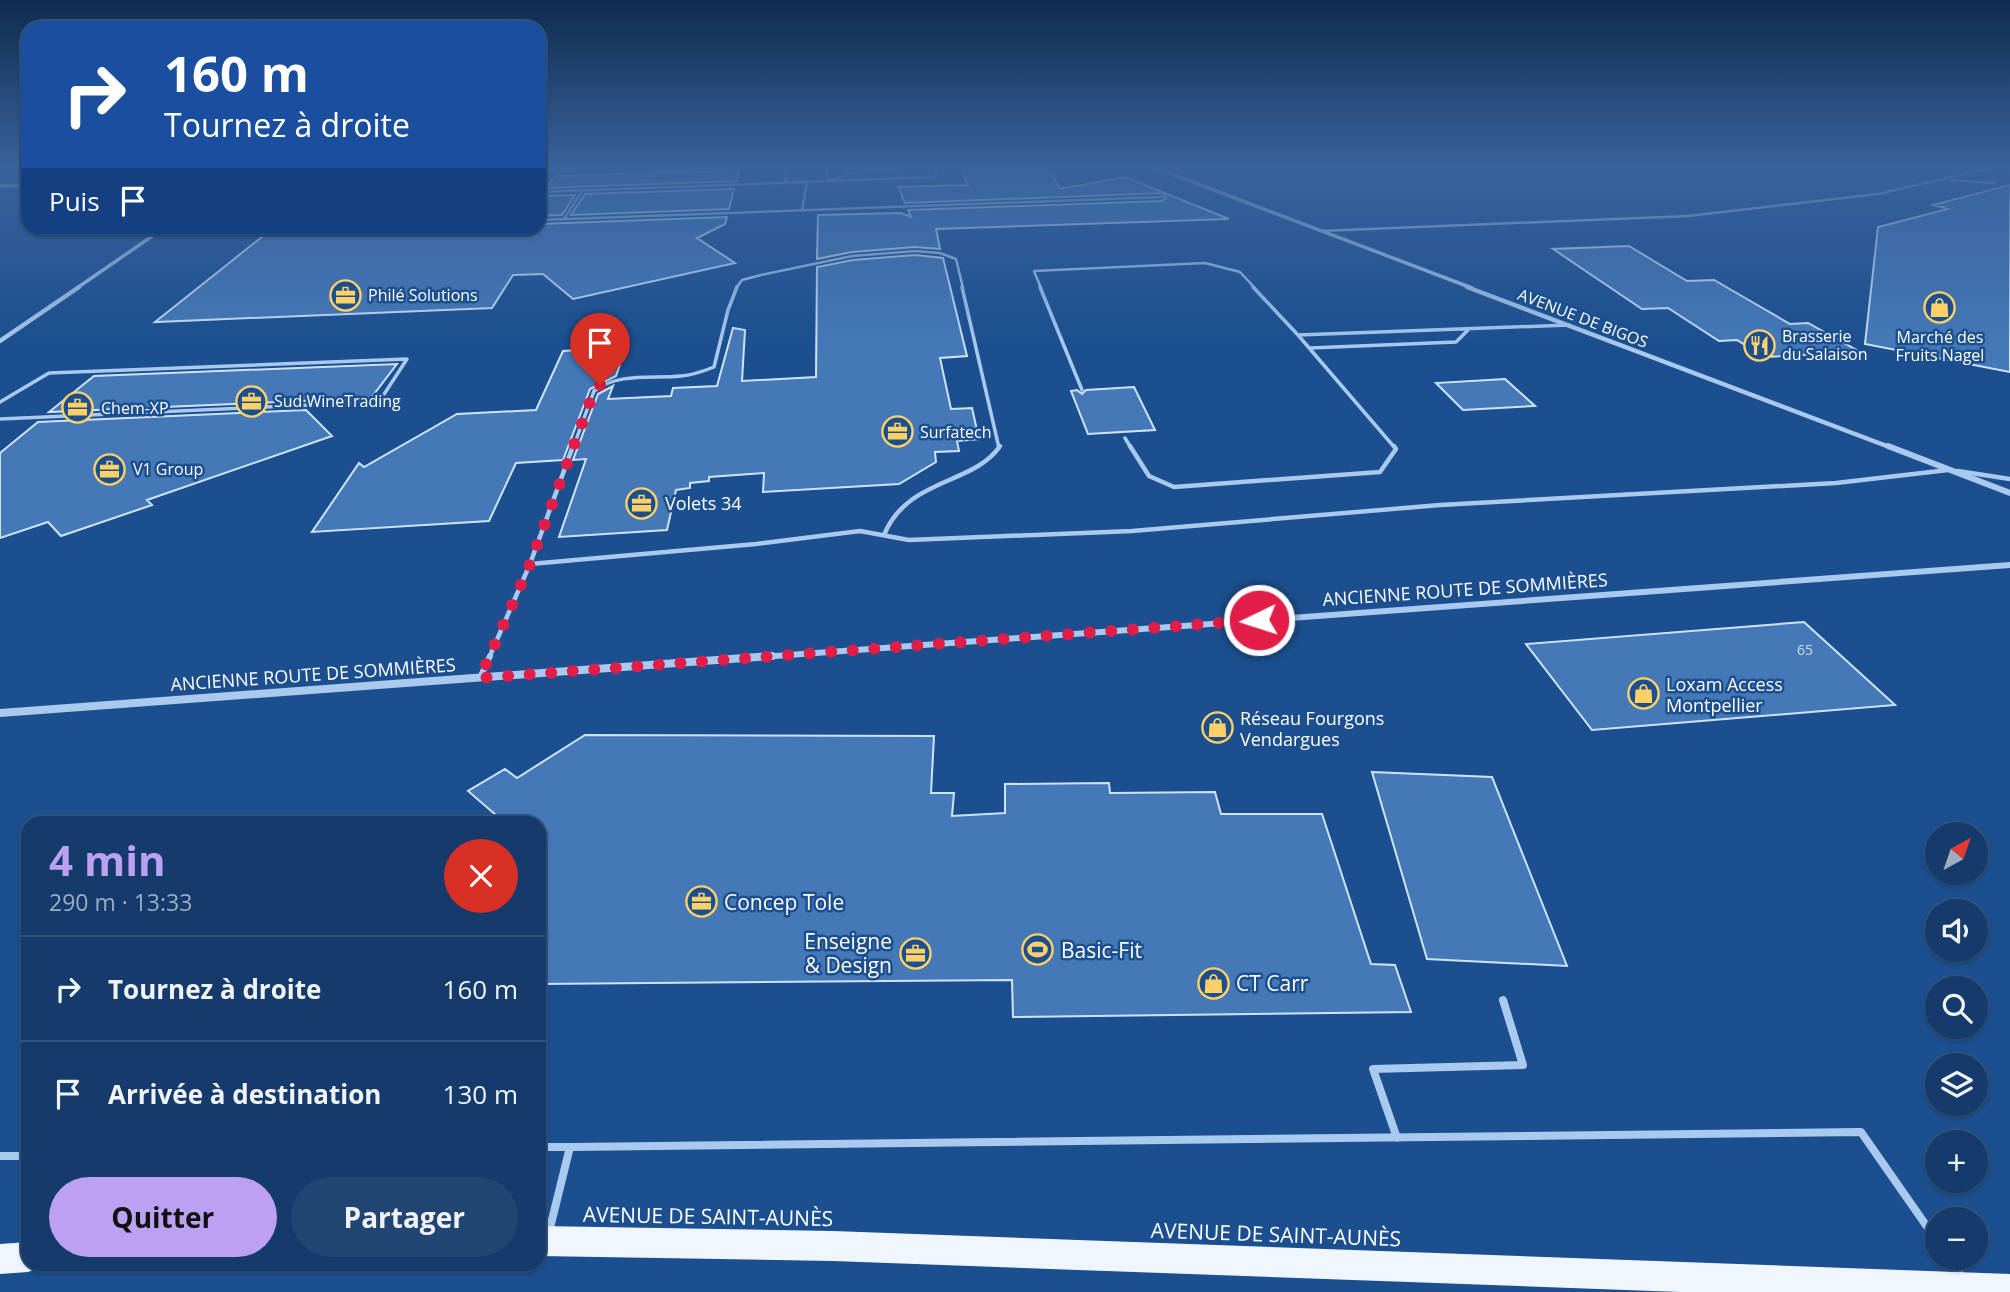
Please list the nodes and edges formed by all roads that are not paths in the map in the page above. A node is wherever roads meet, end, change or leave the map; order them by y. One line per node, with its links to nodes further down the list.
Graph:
1 (1305, 225): 3 (street, AVENUE DE BIGOS)
2 (1460, 225): 3 (lane)
3 (1320, 231): 5 (street, AVENUE DE BIGOS)
4 (154, 235): 8 (street)
5 (1569, 325): 6 (lane); 14 (street, AVENUE DE BIGOS)
6 (1468, 330): 7 (lane); 9 (lane)
7 (1298, 335): 9 (lane); 10 (lane)
8 (0, 341)
9 (1310, 348): 13 (lane)
10 (1082, 390)
11 (0, 402): 12 (lane)
12 (0, 419)
13 (1125, 438)
14 (1950, 470): 15 (lane); 16 (street, AVENUE DE BIGOS); 17 (lane)
15 (2010, 479)
16 (2010, 493)
17 (884, 535): 18 (lane); 18 (lane)
18 (530, 564): 20 (lane)
19 (2010, 565): 20 (street, ANCIENNE ROUTE DE SOMMIÈRES)
20 (480, 678): 21 (street, ANCIENNE ROUTE DE SOMMIÈRES)
21 (0, 713)
22 (1503, 1000): 23 (lane)
23 (1397, 1138): 25 (lane); 28 (lane)
24 (546, 1147): 25 (lane)
25 (570, 1147): 29 (lane)
26 (0, 1156): 27 (lane)
27 (21, 1156)
28 (1925, 1224)
29 (546, 1231)
30 (546, 1241): 34 (main road, AVENUE DE SAINT-AUNÈS)
31 (21, 1258): 32 (main road)
32 (0, 1259)
33 (1957, 1270): 35 (lane)
34 (1722, 1286): 35 (main road, AVENUE DE SAINT-AUNÈS)
35 (1970, 1288): 36 (main road, AVENUE DE SAINT-AUNÈS)
36 (2010, 1289)

